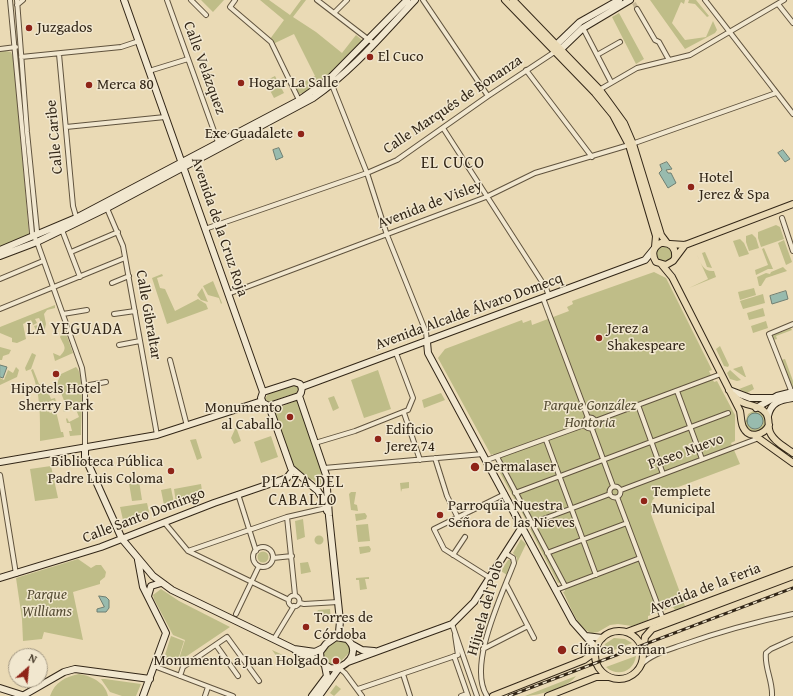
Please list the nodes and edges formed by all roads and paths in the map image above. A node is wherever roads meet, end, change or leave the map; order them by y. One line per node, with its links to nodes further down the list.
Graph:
1 (10, 0): 30 (street)
2 (17, 0): 20 (street)
3 (23, 0): 20 (street)
4 (124, 0): 27 (street, Avenida de la Cruz Roja)
5 (167, 0): 37 (street, Calle Velázquez)
6 (191, 0): 23 (street)
7 (235, 0): 46 (street)
8 (317, 0): 22 (street)
9 (348, 0): 22 (street)
10 (415, 0): 18 (street)
11 (423, 0): 45 (street)
12 (505, 0): 33 (main road)
13 (513, 0): 33 (main road)
14 (619, 0): 33 (street)
15 (705, 0): 26 (street)
16 (784, 0): 19 (street)
17 (632, 1): 25 (street)
18 (407, 2): 28 (street)
19 (778, 4): 24 (street); 26 (street)
20 (17, 5): 31 (street)
21 (637, 9): 38 (street)
22 (334, 13): 28 (street)
23 (206, 15)
24 (793, 23)
25 (582, 28): 33 (street); 35 (street)
26 (730, 32): 38 (street); 44 (street)
27 (139, 41): 34 (street); 40 (street, Avenida de la Cruz Roja)
28 (371, 42): 42 (street); 46 (street)
29 (620, 42): 35 (street)
30 (14, 47): 31 (street); 32 (street); 68 (street)
31 (20, 47): 36 (street)
32 (0, 49)
33 (556, 50): 39 (street, Calle Marqués de Bonanza); 43 (main road)
34 (59, 54): 36 (street); 50 (street, Calle Caribe)
35 (597, 55): 41 (street)
36 (21, 57): 62 (street)
37 (188, 59): 40 (street); 53 (street, Calle Velázquez)
38 (669, 60): 41 (street)
39 (526, 70): 45 (street, Calle Marqués de Bonanza); 54 (street)
40 (149, 71): 49 (street, Avenida de la Cruz Roja)
41 (611, 82): 43 (street)
42 (332, 85): 47 (street); 56 (street)
43 (597, 91): 52 (main road)
44 (776, 93): 48 (street); 52 (street, Avenida de Visley)
45 (488, 96): 51 (street, Calle Marqués de Bonanza)
46 (299, 100): 47 (street)
47 (281, 113): 53 (street)
48 (793, 114)
49 (165, 117): 50 (street); 55 (street, Avenida de la Cruz Roja)
50 (66, 127): 61 (street, Calle Caribe)
51 (443, 128): 56 (street, Calle Marqués de Bonanza); 57 (street)
52 (631, 145): 54 (street, Avenida de Visley); 69 (main road); 71 (main road)
53 (219, 146): 55 (street)
54 (592, 157): 57 (street, Avenida de Visley)
55 (183, 165): 59 (street); 63 (street, Avenida de la Cruz Roja)
56 (367, 173): 63 (street, Calle Marqués de Bonanza); 67 (street)
57 (486, 198): 67 (street, Avenida de Visley); 88 (street)
58 (793, 204): 70 (main road)
59 (106, 205): 61 (street); 66 (street, Calle Gibraltar)
60 (782, 218): 73 (street)
61 (77, 220): 64 (street); 65 (street)
62 (36, 224): 65 (street); 68 (street)
63 (205, 229): 87 (street, Avenida de la Cruz Roja)
64 (62, 230): 68 (street); 74 (street)
65 (46, 232): 68 (street)
66 (118, 232): 74 (street); 76 (street, Calle Gibraltar)
67 (387, 235): 87 (street, Avenida de Visley); 96 (street)
68 (36, 239): 72 (street); 75 (street); 79 (street)
69 (668, 244): 70 (main road); 71 (main road); 78 (main road)
70 (686, 245): 78 (main road)
71 (655, 248): 77 (street); 80 (main road)
72 (0, 250)
73 (793, 251)
74 (71, 252): 82 (street)
75 (0, 256)
76 (125, 258): 81 (street, Calle Gibraltar); 82 (street)
77 (645, 260): 80 (street); 88 (street, Avenida Alcalde Álvaro Domecq)
78 (674, 260): 80 (main road); 83 (main road)
79 (43, 261): 84 (street); 86 (street)
80 (660, 265): 83 (main road)
81 (129, 276): 85 (street); 91 (street, Calle Gibraltar)
82 (80, 277): 86 (street)
83 (672, 277): 100 (main road)
84 (0, 279)
85 (112, 283)
86 (52, 288): 89 (street); 92 (street)
87 (228, 294): 106 (street, Avenida de la Cruz Roja)
88 (546, 297): 96 (street, Avenida Alcalde Álvaro Domecq); 117 (street)
89 (0, 309)
90 (87, 310): 92 (street)
91 (135, 311): 93 (street); 95 (street, Calle Gibraltar)
92 (62, 314): 102 (street)
93 (114, 314)
94 (793, 324): 107 (street)
95 (140, 341): 97 (street); 125 (street, Calle Gibraltar)
96 (427, 342): 98 (street, Avenida Alcalde Álvaro Domecq); 132 (street)
97 (119, 345)
98 (396, 353): 103 (street, Avenida Alcalde Álvaro Domecq); 114 (street)
99 (170, 360): 122 (street)
100 (721, 374): 104 (main road); 105 (street)
101 (106, 382): 102 (street)
102 (84, 386): 130 (street)
103 (302, 387): 106 (street); 108 (street)
104 (729, 390): 109 (street); 113 (main road); 118 (main road)
105 (677, 391): 112 (street); 123 (street)
106 (263, 392): 110 (street)
107 (793, 394): 109 (street); 116 (street)
108 (299, 396): 111 (street); 129 (street)
109 (773, 398): 113 (street)
110 (262, 401): 111 (street); 122 (street)
111 (269, 406): 142 (street)
112 (638, 406): 119 (street); 128 (street)
113 (756, 408): 116 (main road); 118 (main road)
114 (404, 413): 129 (street); 136 (street)
115 (728, 413): 123 (street)
116 (768, 416): 121 (main road)
117 (588, 418): 119 (street); 120 (street)
118 (742, 420): 126 (main road)
119 (595, 421): 124 (street)
120 (584, 425): 124 (street); 127 (street)
121 (769, 425): 126 (main road); 131 (main road)
122 (187, 427): 125 (street)
123 (690, 427): 128 (street); 135 (street)
124 (592, 428): 138 (street)
125 (157, 435): 130 (street)
126 (757, 436): 135 (street, Paseo Nuevo); 140 (main road)
127 (546, 440): 133 (street); 145 (street)
128 (651, 442): 138 (street); 143 (street)
129 (315, 443): 141 (street)
130 (85, 448): 139 (street); 164 (street)
131 (793, 453)
132 (483, 454): 134 (street); 137 (street)
133 (497, 457): 137 (street); 148 (street)
134 (435, 458): 136 (street); 157 (street)
135 (702, 459): 143 (street, Paseo Nuevo)
136 (420, 460): 141 (street)
137 (487, 460): 150 (street)
138 (604, 460): 145 (street); 146 (street)
139 (0, 462)
140 (793, 463)
141 (324, 468): 155 (street)
142 (293, 470): 149 (street, Calle Santo Domingo); 153 (street)
143 (663, 474): 147 (street, Paseo Nuevo)
144 (0, 475): 177 (street)
145 (559, 476): 148 (street); 154 (street)
146 (613, 486): 147 (street); 151 (street)
147 (621, 490): 152 (street)
148 (515, 493): 159 (street)
149 (238, 494): 158 (street, Calle Santo Domingo); 162 (street)
150 (505, 494): 157 (street); 161 (street)
151 (610, 494): 152 (street); 154 (street)
152 (617, 497): 160 (street)
153 (326, 508): 155 (street); 156 (street)
154 (571, 508): 159 (street); 165 (street)
155 (328, 516): 192 (street)
156 (287, 517): 162 (street); 171 (street)
157 (458, 518): 170 (street)
158 (164, 522): 164 (street, Calle Santo Domingo); 166 (street)
159 (532, 523): 161 (street); 169 (street)
160 (627, 523): 165 (street); 173 (street)
161 (522, 527): 168 (street); 188 (street)
162 (249, 530): 166 (street); 167 (street)
163 (464, 537): 170 (street)
164 (122, 539): 174 (street); 177 (street, Calle Santo Domingo)
165 (583, 540): 169 (street); 178 (street)
166 (188, 551): 183 (street)
167 (256, 551): 172 (street); 175 (street)
168 (505, 553): 182 (street); 185 (street, Hijuela del Polo)
169 (547, 553): 187 (street)
170 (453, 555): 182 (street)
171 (292, 556): 172 (street); 189 (street)
172 (273, 558): 175 (street)
173 (640, 558): 178 (street); 197 (street)
174 (138, 560): 179 (street); 190 (street)
175 (259, 566): 183 (street)
176 (793, 570): 197 (main road, Avenida de la Feria)
177 (16, 574): 181 (street, Calle Santo Domingo)
178 (596, 575): 187 (street)
179 (153, 576): 184 (street); 186 (street)
180 (793, 576): 217 (main road, Avenida de la Feria)
181 (0, 578)
182 (490, 578): 199 (street)
183 (251, 582): 191 (street); 195 (street)
184 (161, 583): 186 (street); 208 (street)
185 (506, 584): 200 (street); 214 (street, Hijuela del Polo)
186 (151, 586): 190 (street)
187 (565, 586): 188 (street)
188 (556, 590): 203 (street)
189 (295, 595): 191 (street); 193 (street)
190 (148, 596): 221 (street)
191 (289, 600): 194 (street)
192 (338, 602): 193 (street); 198 (street)
193 (300, 603): 194 (street)
194 (294, 606): 208 (street)
195 (236, 614)
196 (793, 614): 222 (street)
197 (663, 619): 201 (main road, Avenida de la Feria)
198 (340, 621): 204 (street); 205 (street)
199 (452, 624): 202 (street); 215 (street)
200 (528, 626): 206 (street); 214 (street)
201 (627, 632): 207 (main road); 217 (main road)
202 (456, 635): 218 (street); 243 (street)
203 (586, 636): 207 (street); 216 (street)
204 (336, 638): 205 (street); 212 (street)
205 (347, 638): 211 (street)
206 (534, 638)
207 (602, 638): 216 (main road)
208 (274, 639): 213 (street)
209 (793, 639): 247 (street)
210 (216, 645): 225 (street); 226 (street); 229 (street)
211 (353, 645): 215 (street); 219 (street)
212 (323, 648): 213 (street); 220 (street)
213 (294, 649): 220 (street)
214 (483, 649): 244 (street, Hijuela del Polo)
215 (375, 650): 219 (street)
216 (595, 650): 228 (main road); 245 (main road)
217 (643, 651): 222 (main road)
218 (454, 656): 224 (street); 233 (street)
219 (348, 662): 223 (street)
220 (323, 664): 223 (street); 238 (street)
221 (154, 666): 225 (street); 227 (street)
222 (641, 666): 228 (main road)
223 (339, 668): 232 (street); 239 (street)
224 (403, 674): 232 (street); 241 (street)
225 (180, 676): 230 (street)
226 (238, 676)
227 (150, 678): 234 (street); 235 (street)
228 (611, 678): 246 (main road)
229 (259, 681)
230 (208, 687): 236 (street); 237 (street)
231 (0, 688): 234 (street)
232 (358, 689): 240 (street)
233 (468, 695): 242 (street)
234 (25, 696)
235 (146, 696)
236 (205, 696)
237 (233, 696)
238 (312, 696)
239 (319, 696)
240 (362, 696)
241 (410, 696)
242 (461, 696)
243 (476, 696)
244 (487, 696)
245 (493, 696)
246 (548, 696)
247 (772, 696)

